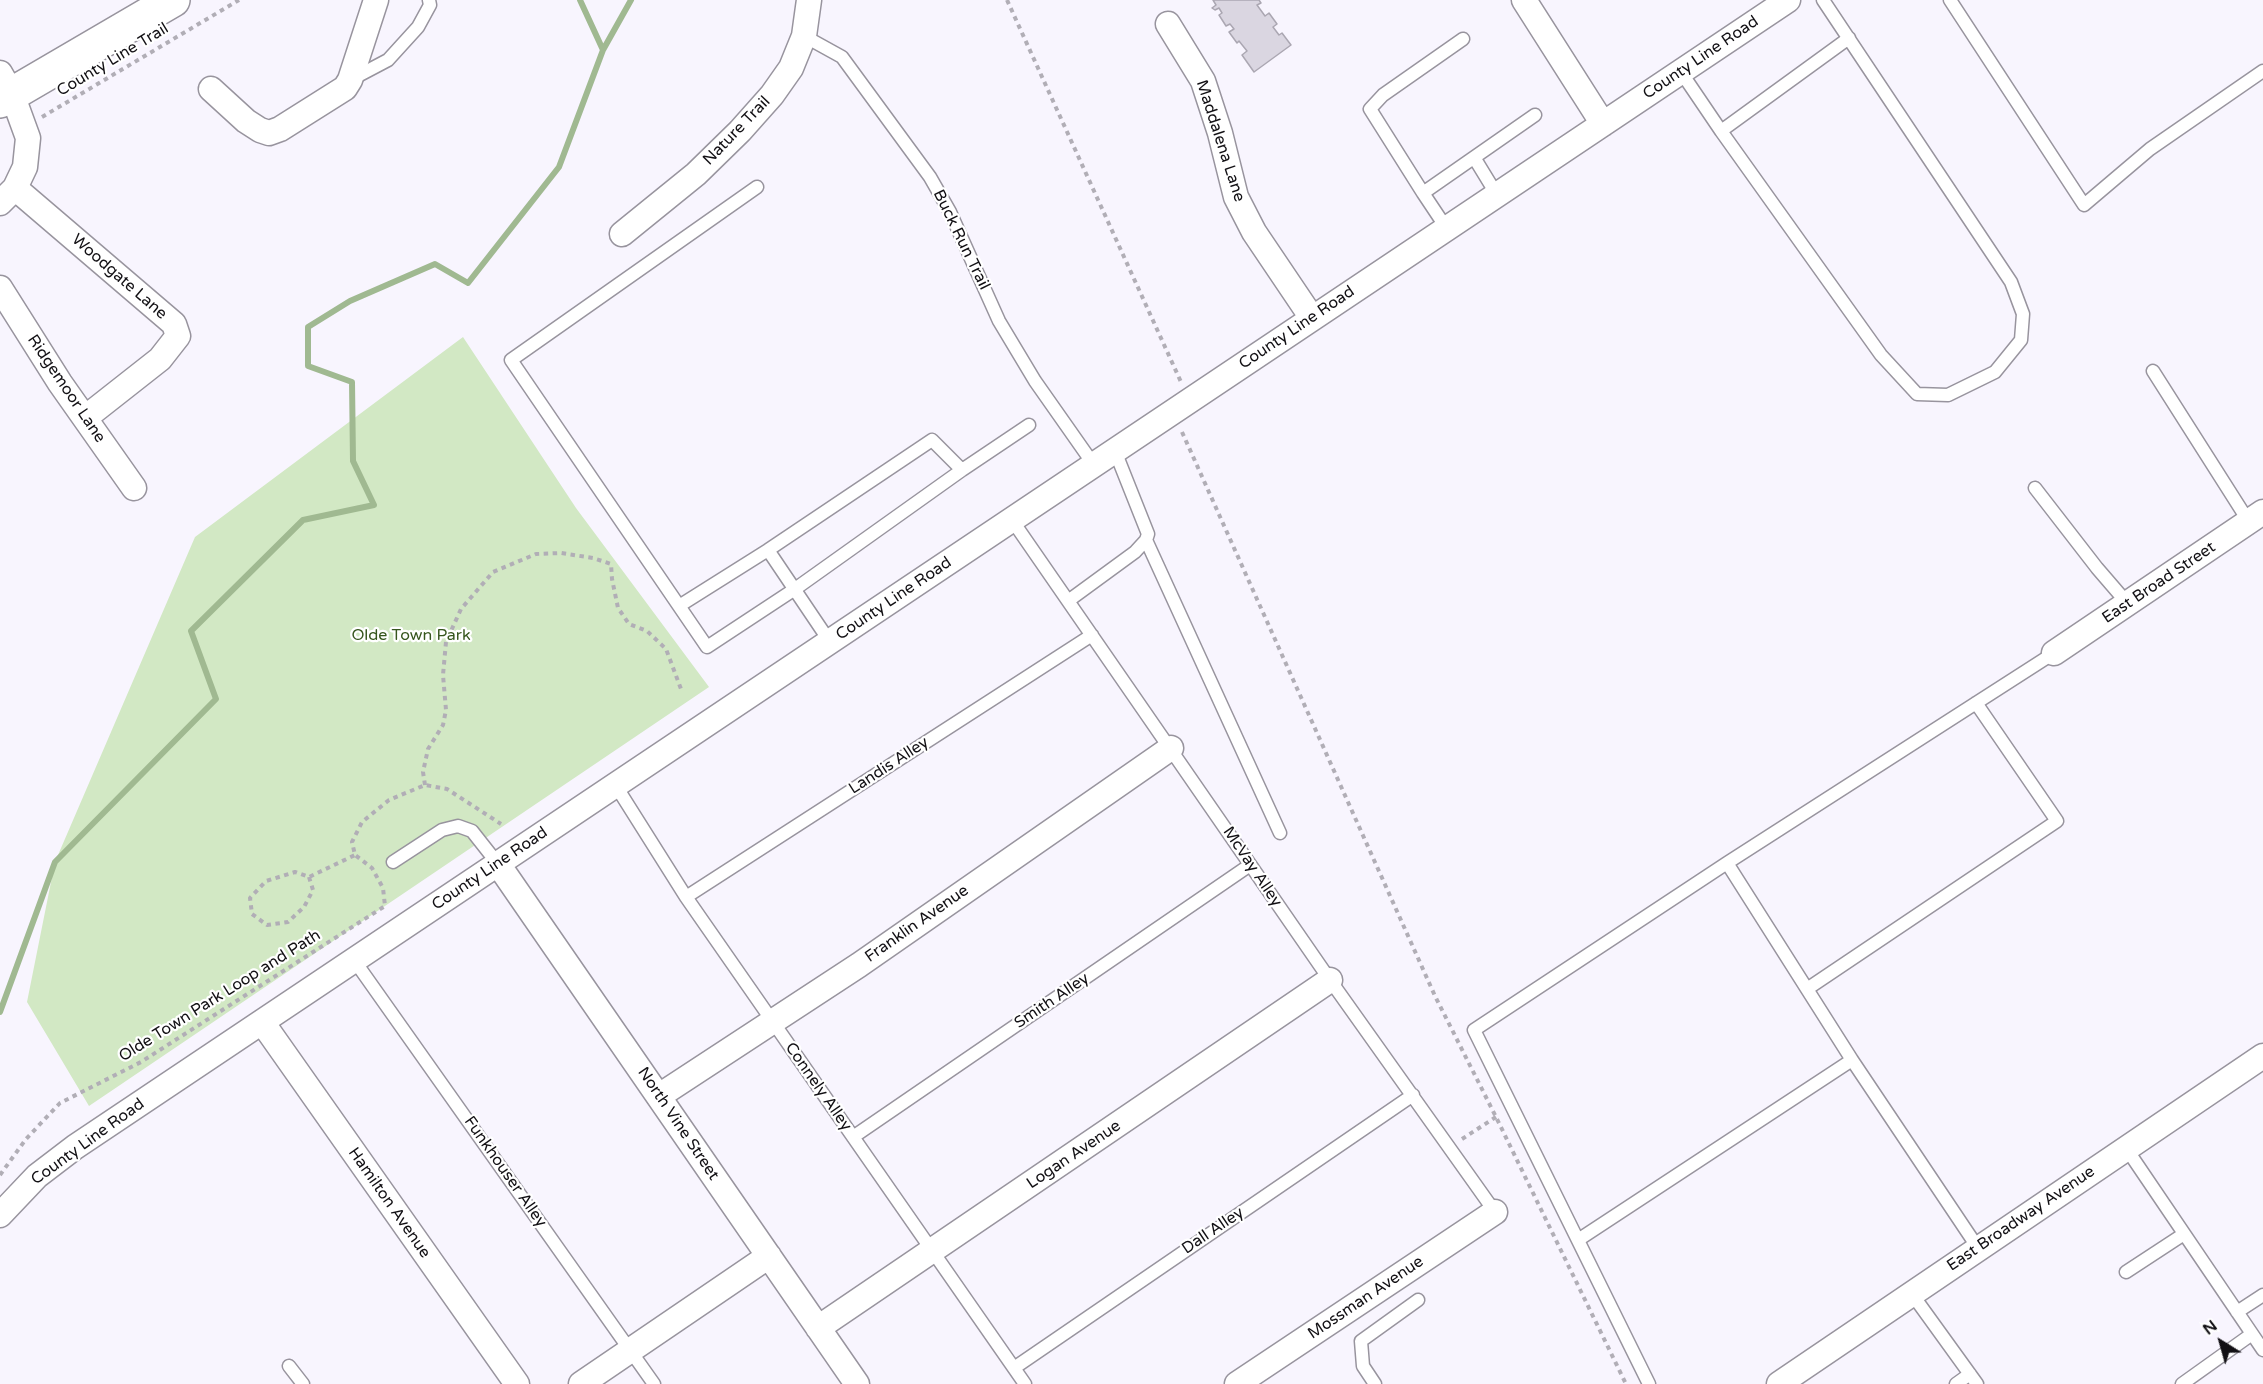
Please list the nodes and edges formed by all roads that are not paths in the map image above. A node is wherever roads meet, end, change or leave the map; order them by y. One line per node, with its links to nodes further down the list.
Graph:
1 (173, 0): 16 (main road)
2 (376, 0): 15 (street)
3 (429, 0): 15 (lane)
4 (809, 0): 10 (street, Nature Trail)
5 (1524, 0): 19 (street)
6 (1823, 0): 11 (lane)
7 (1950, 0): 13 (lane)
8 (1785, 1): 14 (street, County Line Road)
9 (1168, 24): 29 (street, Maddalena Lane)
10 (804, 36): 27 (street, Nature Trail); 34 (lane, Buck Run Trail)
11 (1849, 38): 20 (lane); 20 (lane)
12 (1463, 39): 23 (lane)
13 (2263, 71)
14 (1681, 72): 19 (street, County Line Road); 20 (lane)
15 (350, 80): 17 (street)
16 (4, 89): 24 (street)
17 (211, 89)
18 (1535, 115): 21 (lane)
19 (1603, 124): 25 (street, County Line Road)
20 (1720, 131)
21 (1475, 159): 23 (lane); 25 (lane)
22 (756, 187): 45 (lane)
23 (1423, 193): 26 (lane)
24 (7, 195): 31 (street, Woodgate Lane)
25 (1497, 195): 26 (street, County Line Road)
26 (1447, 229): 29 (street, County Line Road)
27 (622, 234)
28 (0, 288): 31 (street, Ridgemoor Lane)
29 (1312, 318): 33 (street, County Line Road)
30 (2153, 371): 38 (lane)
31 (85, 418): 36 (street, Ridgemoor Lane)
32 (1029, 425): 35 (lane)
33 (1115, 451): 34 (street, County Line Road); 40 (lane)
34 (1094, 465): 39 (street, County Line Road)
35 (962, 470): 41 (lane); 42 (lane)
36 (134, 488)
37 (2035, 488): 44 (lane)
38 (2256, 517): 44 (street, East Broad Street)
39 (1012, 520): 43 (lane, McVay Alley); 47 (street, County Line Road)
40 (1146, 540): 43 (lane); 52 (lane)
41 (768, 550): 42 (lane); 45 (lane)
42 (795, 590): 45 (lane); 47 (lane)
43 (1068, 602): 46 (lane, McVay Alley)
44 (2128, 604): 48 (street, East Broad Street)
45 (679, 606)
46 (1092, 635): 50 (lane, McVay Alley); 57 (lane, Landis Alley)
47 (831, 642): 51 (street, County Line Road)
48 (2054, 652): 49 (lane)
49 (1977, 703): 54 (lane); 60 (lane)
50 (1171, 748): 56 (lane, McVay Alley); 61 (street, Franklin Avenue)
51 (616, 786): 55 (street, County Line Road); 57 (lane, Connely Alley)
52 (1280, 833)
53 (393, 862): 55 (lane)
54 (1727, 863): 60 (lane); 72 (lane)
55 (498, 864): 58 (street, County Line Road); 66 (street, North Vine Street)
56 (1250, 865): 59 (lane, McVay Alley); 67 (lane, Smith Alley)
57 (686, 897): 61 (lane, Connely Alley)
58 (354, 960): 62 (street, County Line Road); 83 (lane, Funkhouser Alley)
59 (1330, 980): 65 (lane, McVay Alley); 74 (street, Logan Avenue)
60 (1807, 989): 64 (lane)
61 (772, 1021): 66 (street, Franklin Avenue); 67 (lane, Connely Alley)
62 (262, 1022): 69 (street, County Line Road); 89 (street, Hamilton Avenue)
63 (2263, 1056): 68 (street, East Broadway Avenue)
64 (1852, 1060): 72 (lane); 73 (lane)
65 (1413, 1095): 70 (lane, McVay Alley); 86 (lane, Dall Alley)
66 (659, 1096): 75 (street, North Vine Street)
67 (853, 1137): 74 (lane, Connely Alley)
68 (2126, 1148): 71 (lane); 73 (street, East Broadway Avenue)
69 (3, 1211)
70 (1495, 1212): 94 (street, Mossman Avenue)
71 (2184, 1234): 76 (lane); 80 (lane)
72 (1578, 1240): 96 (lane)
73 (1978, 1248): 77 (street, East Broadway Avenue)
74 (933, 1251): 81 (street, Logan Avenue); 86 (lane, Connely Alley)
75 (769, 1257): 81 (street, North Vine Street); 83 (street)
76 (2126, 1272)
77 (1912, 1294): 87 (lane); 97 (street, East Broadway Avenue)
78 (2263, 1295): 80 (lane)
79 (1418, 1300): 95 (lane)
80 (2237, 1312): 82 (lane)
81 (818, 1328): 92 (street, North Vine Street)
82 (2252, 1334): 84 (lane); 99 (lane)
83 (632, 1350): 90 (street); 91 (lane, Funkhouser Alley)
84 (2263, 1350)
85 (290, 1366): 88 (lane)
86 (1014, 1368): 93 (lane, Connely Alley)
87 (1973, 1379): 98 (lane)
88 (303, 1384)
89 (517, 1384)
90 (580, 1384)
91 (654, 1384)
92 (857, 1384)
93 (1025, 1384)
94 (1237, 1384)
95 (1375, 1384)
96 (1648, 1384)
97 (1779, 1384)
98 (1956, 1384)
99 (2182, 1384)

